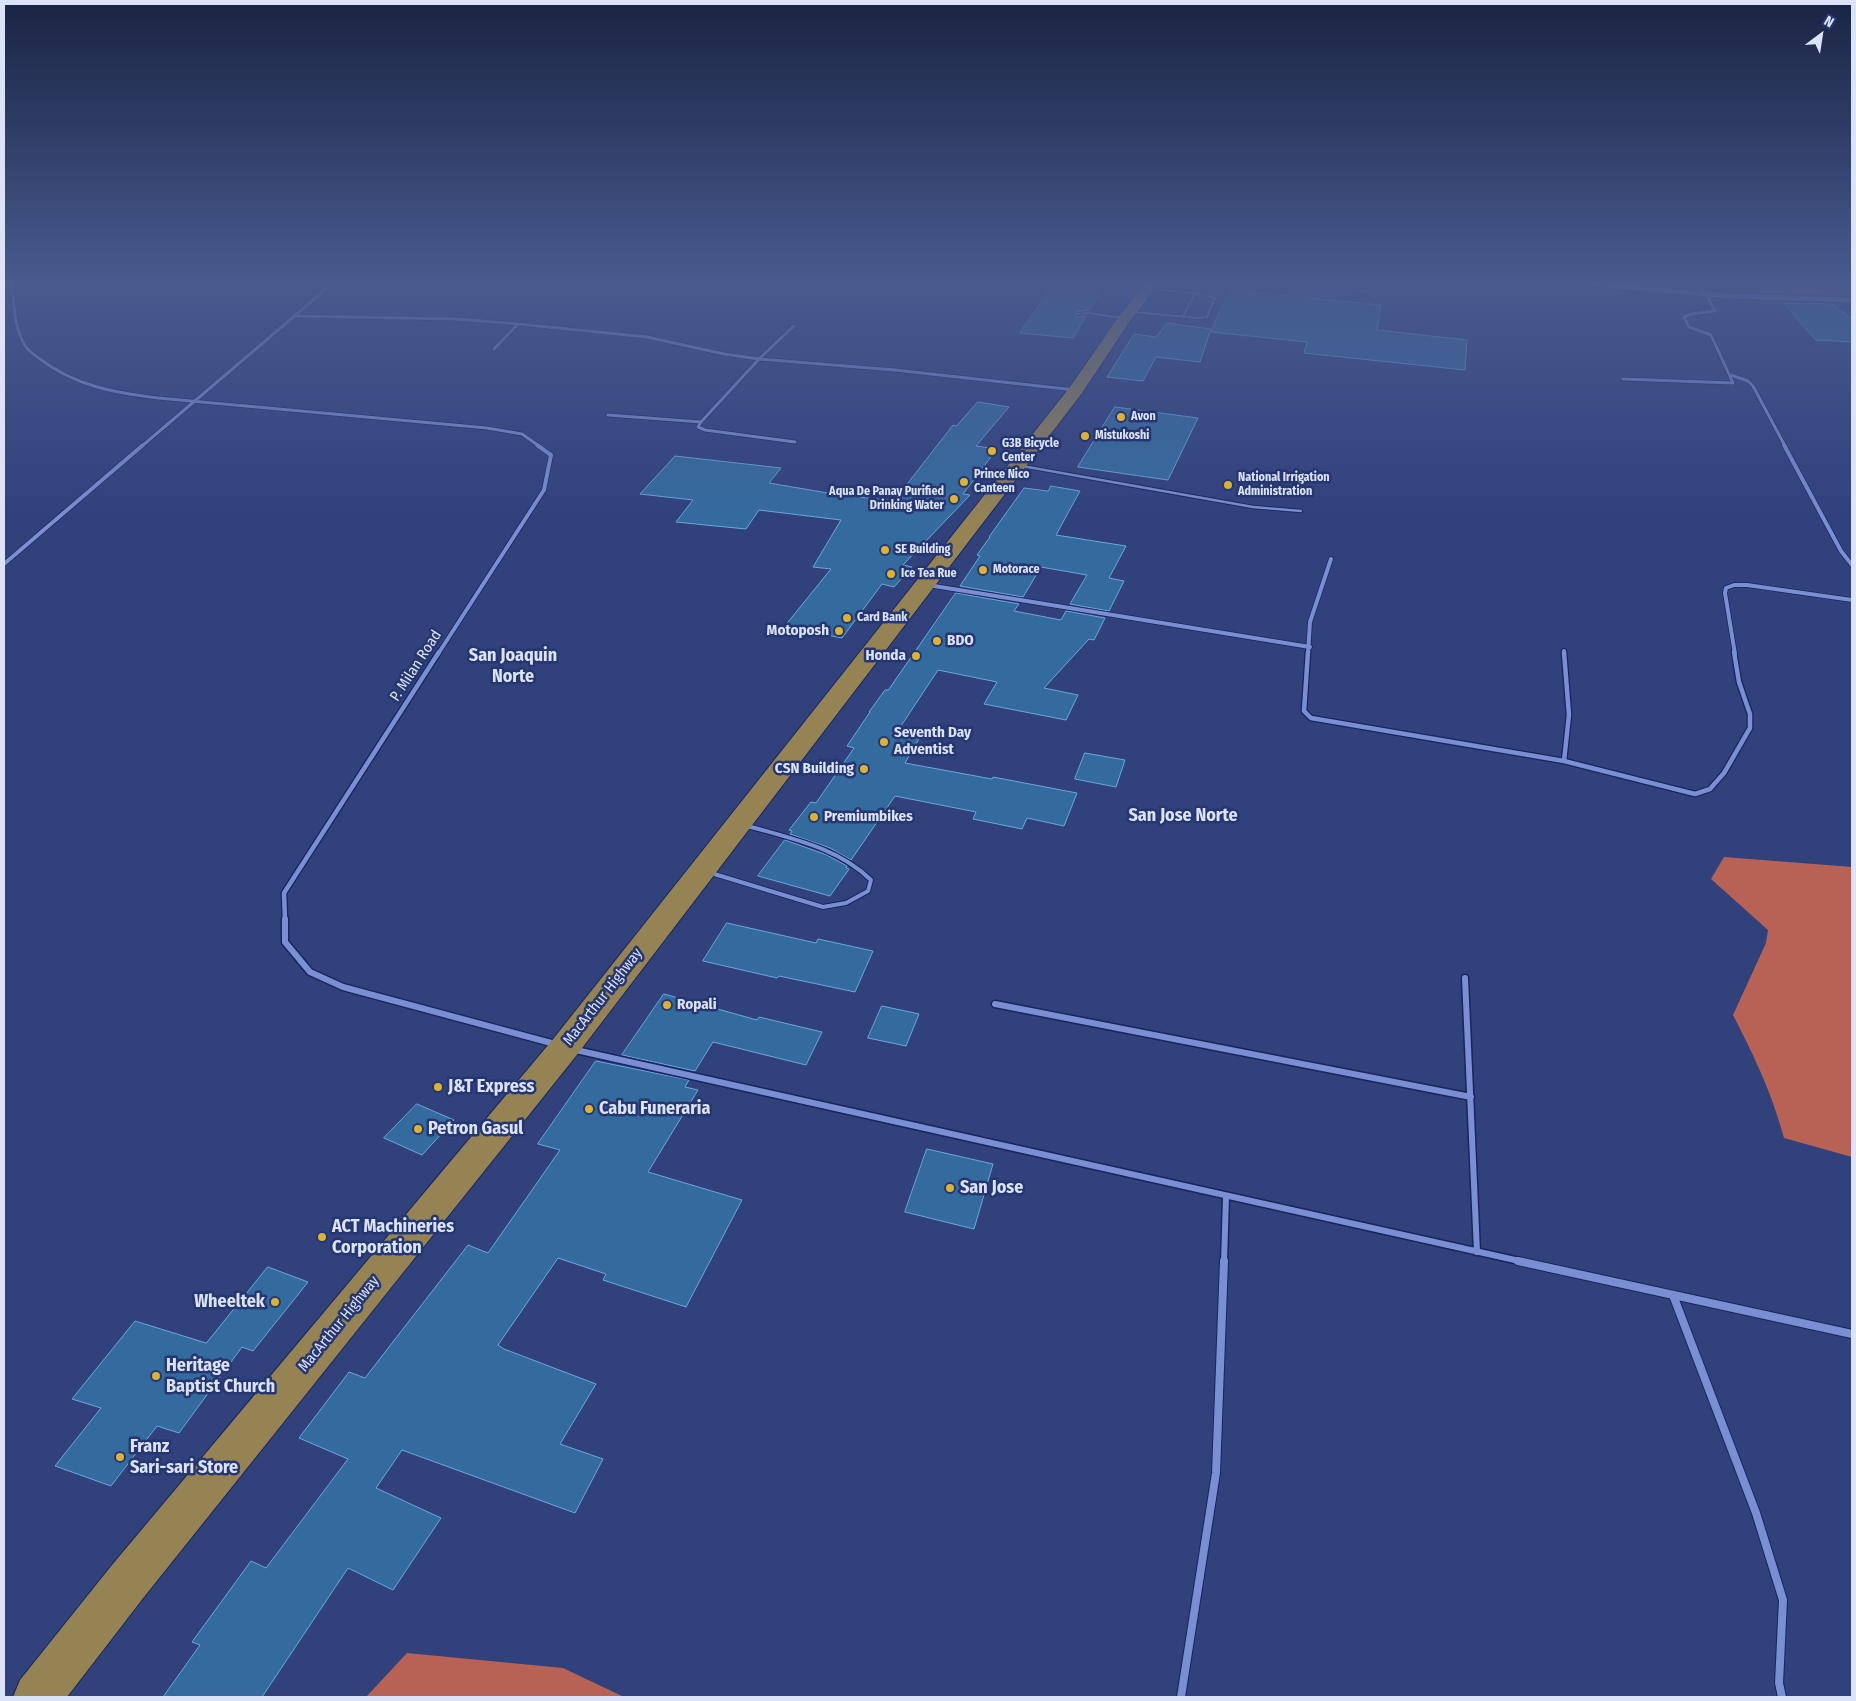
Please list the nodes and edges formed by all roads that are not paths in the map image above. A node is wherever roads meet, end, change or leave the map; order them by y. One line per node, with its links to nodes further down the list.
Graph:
1 (45, 363): 10 (street)
2 (241, 363): 10 (street)
3 (755, 363): 12 (street)
4 (821, 363): 9 (street)
5 (1094, 363): 9 (highway, MacArthur Highway)
6 (1724, 363): 7 (street)
7 (1730, 375): 8 (street); 18 (street)
8 (1623, 379)
9 (1076, 390): 14 (highway, MacArthur Highway)
10 (198, 401): 17 (street); 28 (street, P. Milan Road)
11 (608, 415): 12 (street)
12 (701, 422): 13 (street)
13 (795, 442)
14 (1017, 465): 15 (lane); 19 (highway, MacArthur Highway)
15 (1301, 511)
16 (1331, 559): 21 (street)
17 (4, 564)
18 (1852, 565)
19 (925, 585): 21 (street); 24 (highway, MacArthur Highway)
20 (1852, 600): 23 (street)
21 (1310, 647): 23 (street)
22 (1564, 651): 23 (street)
23 (1564, 761)
24 (740, 823): 25 (highway, MacArthur Highway); 25 (lane)
25 (702, 870): 28 (highway, MacArthur Highway)
26 (1465, 978): 29 (street)
27 (995, 1004): 29 (street)
28 (564, 1047): 30 (street); 34 (highway, MacArthur Highway)
29 (1470, 1097): 31 (street)
30 (1226, 1197): 31 (street); 35 (street)
31 (1477, 1252): 32 (street)
32 (1674, 1295): 33 (street); 36 (street)
33 (1852, 1334)
34 (37, 1697)
35 (1181, 1697)
36 (1782, 1697)

